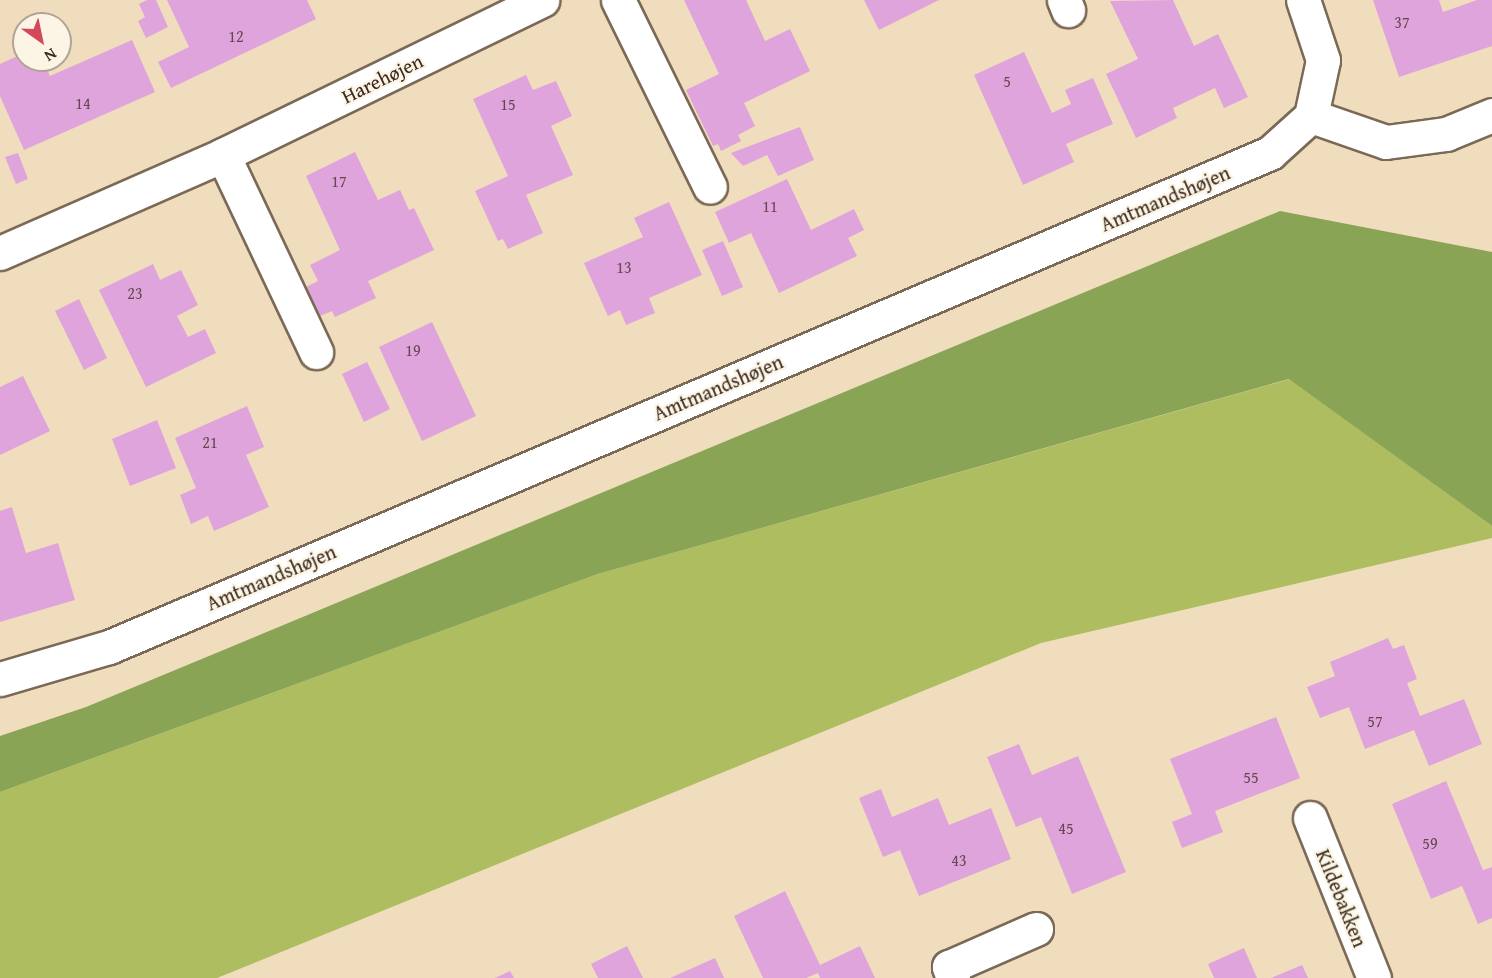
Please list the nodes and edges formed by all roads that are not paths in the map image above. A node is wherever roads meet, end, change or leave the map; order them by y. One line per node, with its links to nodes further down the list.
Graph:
1 (542, 0): 6 (street, Harehøjen)
2 (618, 0): 7 (street)
3 (1303, 0): 5 (street)
4 (1492, 115): 5 (street)
5 (1311, 116): 10 (street, Amtmandshøjen)
6 (223, 155): 8 (street, Harehøjen); 9 (street)
7 (710, 187)
8 (0, 253)
9 (316, 351)
10 (0, 679)
11 (1310, 818): 14 (street, Kildebakken)
12 (1035, 929): 13 (street)
13 (953, 978)
14 (1374, 978)

